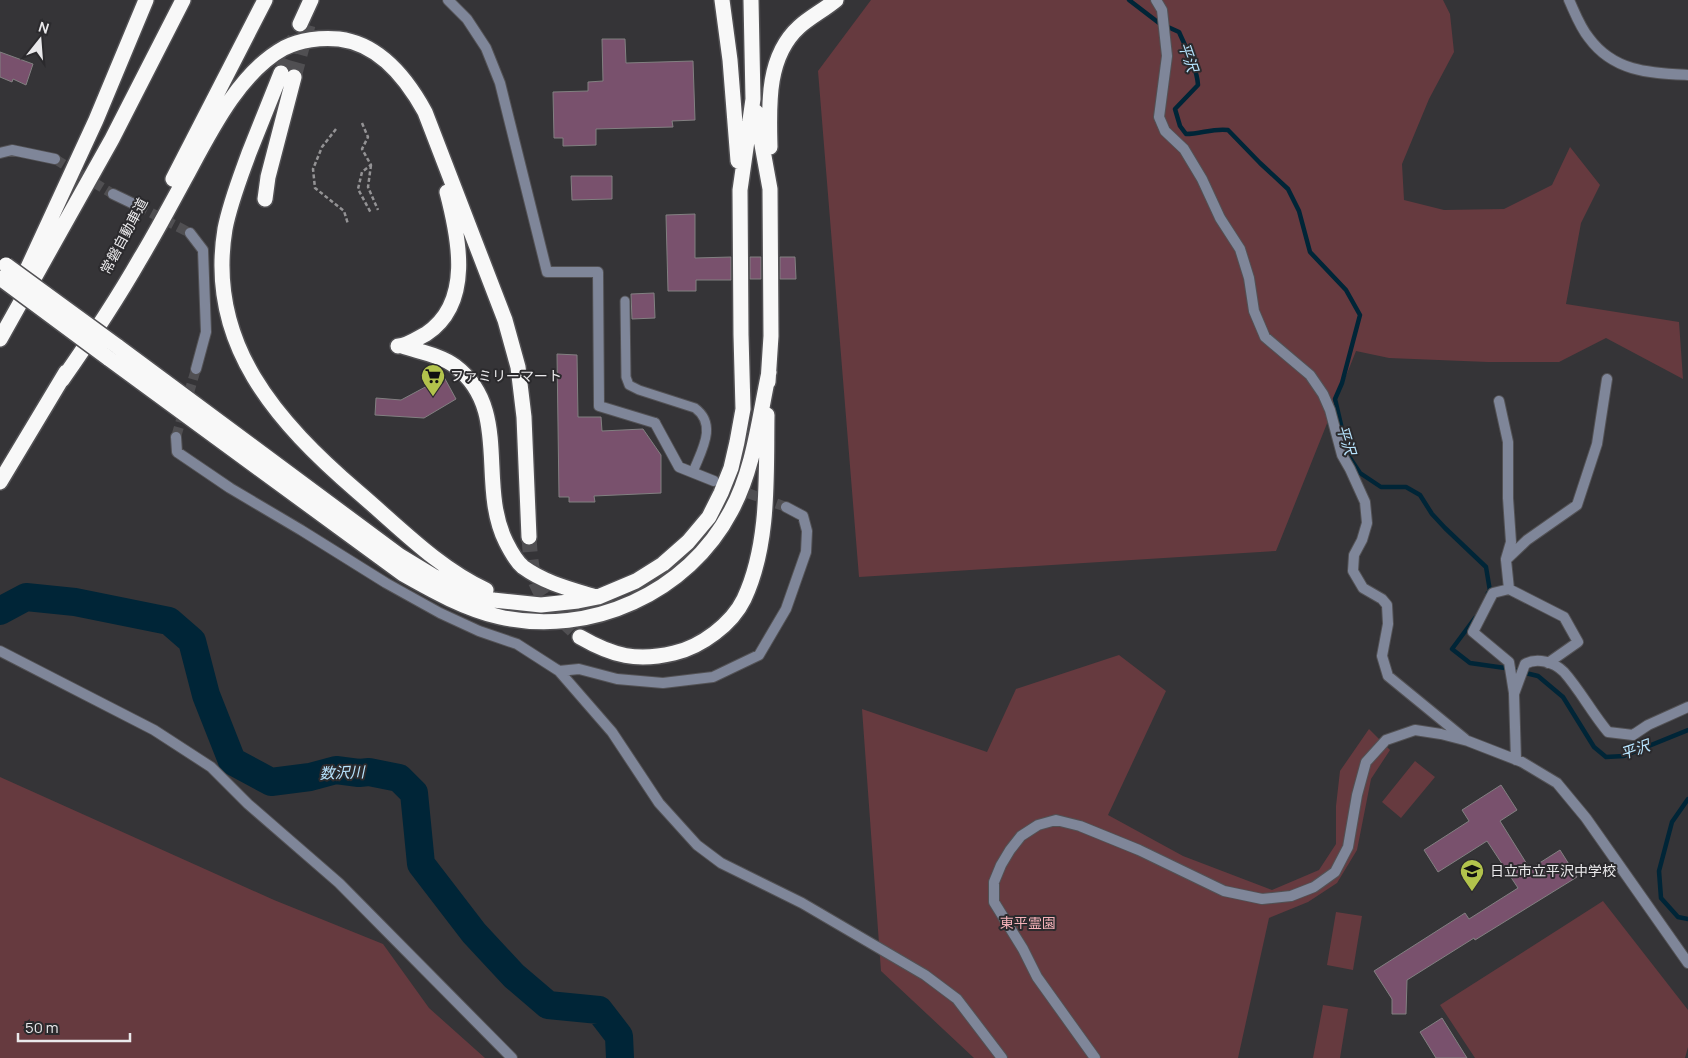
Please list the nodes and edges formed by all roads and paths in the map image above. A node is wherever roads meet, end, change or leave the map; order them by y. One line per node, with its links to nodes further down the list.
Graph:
1 (146, 0): 31 (highway)
2 (183, 0): 32 (highway)
3 (264, 0): 37 (highway, 常磐自動車道)
4 (312, 0): 11 (highway)
5 (448, 0): 40 (street)
6 (722, 0): 21 (highway)
7 (752, 0): 13 (highway)
8 (836, 0): 20 (highway)
9 (1156, 0): 55 (street)
10 (1569, 0): 12 (street)
11 (304, 25)
12 (1688, 75)
13 (753, 99): 20 (highway); 21 (highway)
14 (362, 123): 19 (path)
15 (336, 129): 27 (path)
16 (0, 152): 18 (street)
17 (442, 156): 37 (highway); 44 (highway); 47 (highway)
18 (55, 159)
19 (371, 165): 25 (path); 26 (path)
20 (770, 189): 35 (highway)
21 (740, 190): 47 (highway)
22 (114, 194): 24 (street)
23 (265, 199): 48 (highway)
24 (138, 206)
25 (378, 210)
26 (371, 213)
27 (348, 224)
28 (190, 233): 34 (street)
29 (2, 268): 33 (highway, bridge)
30 (625, 301): 40 (lane)
31 (0, 327)
32 (0, 339)
33 (112, 352): 35 (highway); 48 (highway)
34 (196, 369)
35 (768, 372): 49 (highway)
36 (1607, 379): 45 (street)
37 (62, 380): 42 (highway, 常磐自動車道)
38 (1499, 401): 45 (street)
39 (176, 437): 52 (street)
40 (693, 472): 41 (street)
41 (714, 481)
42 (0, 482)
43 (786, 508): 52 (street)
44 (528, 537)
45 (1506, 560): 46 (street)
46 (1509, 589): 51 (street); 53 (street)
47 (598, 597): 48 (highway)
48 (515, 602)
49 (580, 637)
50 (0, 651): 58 (street)
51 (1548, 663): 53 (street); 54 (street)
52 (559, 671): 59 (street)
53 (1515, 677): 56 (street)
54 (1688, 707)
55 (1468, 741): 56 (street); 60 (street)
56 (1516, 760): 57 (street)
57 (1688, 962)
58 (512, 1058)
59 (1002, 1058)
60 (1095, 1058)

